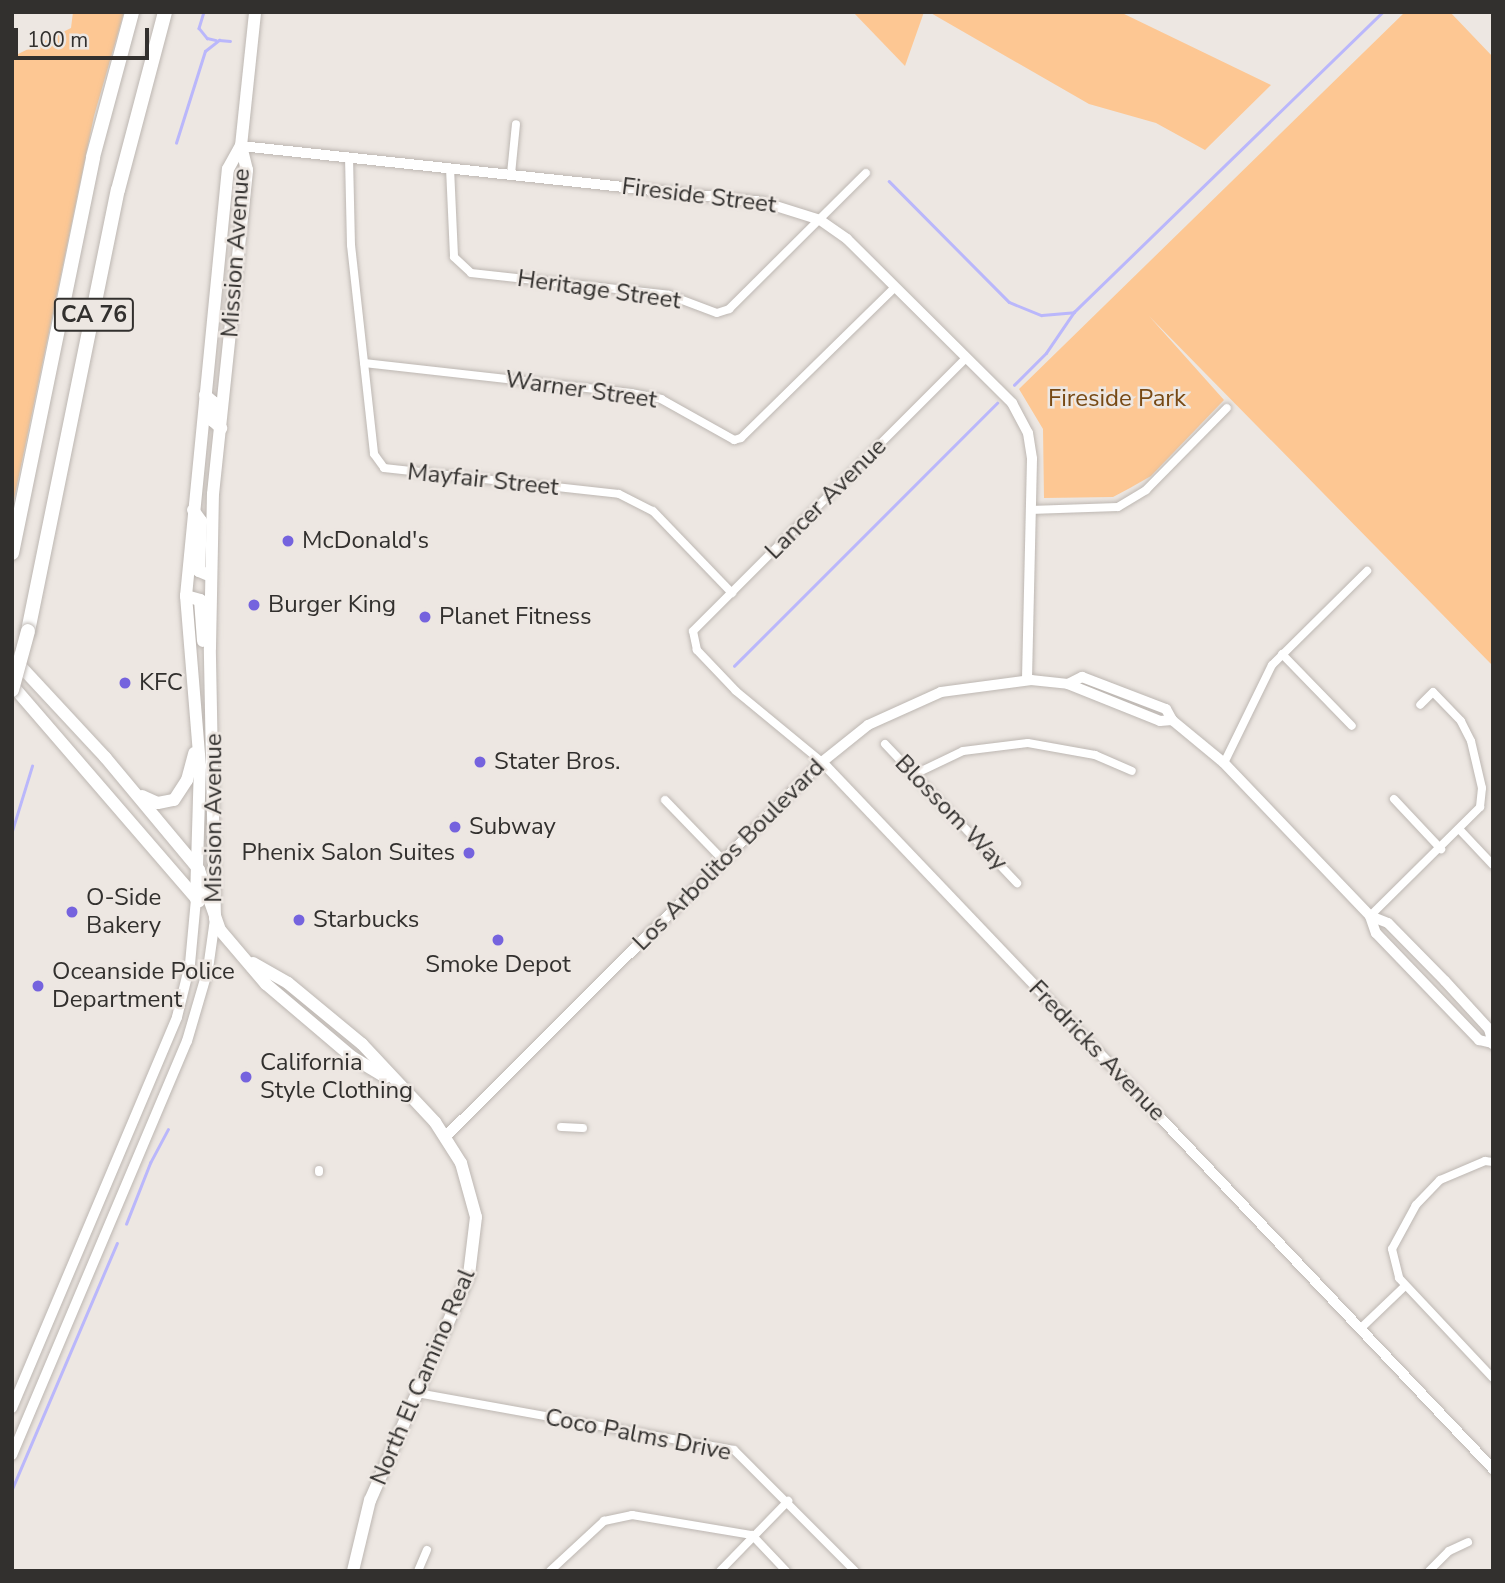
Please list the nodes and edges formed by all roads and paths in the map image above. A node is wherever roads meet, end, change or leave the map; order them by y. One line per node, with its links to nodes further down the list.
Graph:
1 (132, 12): 21 (highway, CA 76)
2 (165, 12): 33 (highway, CA 76, bridge)
3 (255, 12): 5 (main road, Mission Avenue)
4 (516, 124): 9 (street)
5 (241, 146): 6 (street, Fireside Street); 13 (main road, Mission Avenue); 16 (main road, Mission Avenue)
6 (349, 157): 7 (street, Fireside Street); 14 (street, Mayfair Street)
7 (450, 168): 9 (street, Fireside Street); 10 (street, Heritage Street)
8 (866, 173): 10 (street, Heritage Street)
9 (511, 174): 10 (street, Fireside Street)
10 (820, 220): 11 (street, Fireside Street)
11 (895, 287): 12 (street, Fireside Street); 14 (street, Warner Street)
12 (966, 358): 20 (street, Fireside Street); 24 (street, Lancer Avenue)
13 (208, 362): 15 (main road, Mission Avenue); 16 (main road)
14 (364, 363): 24 (street, Mayfair Street)
15 (205, 395): 18 (main road); 19 (main road, Mission Avenue)
16 (224, 397): 18 (main road, Mission Avenue)
17 (1227, 408): 20 (street)
18 (221, 428): 23 (main road, Mission Avenue)
19 (192, 510): 23 (main road); 25 (main road, Mission Avenue)
20 (1030, 510): 31 (street, Fireside Street)
21 (12, 553)
22 (1367, 571): 28 (street)
23 (211, 576): 27 (main road, Mission Avenue)
24 (732, 593): 26 (street, Lancer Avenue)
25 (186, 596): 27 (main road); 30 (main road, Mission Avenue)
26 (693, 642): 39 (street, Fredricks Avenue)
27 (210, 649): 35 (main road, Mission Avenue)
28 (1282, 654): 36 (street); 40 (street)
29 (12, 657): 43 (main road)
30 (192, 667): 35 (main road); 37 (main road, Mission Avenue)
31 (1027, 680): 39 (street, Los Arbolitos Boulevard); 40 (street, Los Arbolitos Boulevard)
32 (12, 685): 52 (main road, North El Camino Real)
33 (12, 690)
34 (1420, 705): 46 (street)
35 (213, 719): 54 (main road, Mission Avenue)
36 (1352, 726)
37 (197, 732): 43 (main road); 50 (main road, Mission Avenue)
38 (885, 744): 42 (street, Blossom Way)
39 (822, 762): 48 (street, Los Arbolitos Boulevard); 61 (street, Fredricks Avenue)
40 (1224, 763): 53 (street, Los Arbolitos Boulevard)
41 (1132, 771): 42 (street)
42 (915, 774): 51 (street, Blossom Way)
43 (137, 794): 50 (main road)
44 (1394, 799): 47 (street)
45 (665, 800): 48 (street)
46 (1460, 830): 47 (street); 49 (street)
47 (1441, 849): 53 (street)
48 (723, 860): 66 (street, Los Arbolitos Boulevard)
49 (1493, 865)
50 (199, 870): 52 (main road, Mission Avenue); 54 (main road)
51 (1017, 883)
52 (196, 899): 54 (main road, North El Camino Real); 72 (street, Mission Avenue)
53 (1370, 916): 59 (street, Los Arbolitos Boulevard)
54 (215, 919): 55 (main road, North El Camino Real); 73 (street, Mission Avenue)
55 (253, 963): 56 (main road, North El Camino Real); 57 (main road, North El Camino Real)
56 (273, 991): 57 (main road); 58 (main road, North El Camino Real)
57 (331, 1020): 60 (main road, North El Camino Real)
58 (321, 1032): 60 (main road); 63 (main road, North El Camino Real)
59 (1492, 1043)
60 (378, 1063): 63 (main road, North El Camino Real)
61 (1111, 1066): 62 (street, Fredricks Avenue)
62 (1120, 1075): 69 (street, Fredricks Avenue)
63 (394, 1083): 66 (main road, North El Camino Real)
64 (561, 1127): 65 (street)
65 (583, 1128)
66 (445, 1137): 71 (main road, North El Camino Real)
67 (1493, 1162): 68 (street)
68 (1405, 1286): 69 (street); 70 (street)
69 (1360, 1329): 74 (street, Fredricks Avenue)
70 (1493, 1378)
71 (417, 1393): 75 (street, Coco Palms Drive); 79 (main road, North El Camino Real)
72 (12, 1408)
73 (12, 1455)
74 (1493, 1469)
75 (788, 1501): 76 (street); 84 (street, Coco Palms Drive)
76 (752, 1535): 81 (street); 82 (street); 83 (street)
77 (1468, 1542): 85 (street)
78 (427, 1550): 80 (street)
79 (353, 1571)
80 (418, 1571)
81 (550, 1571)
82 (720, 1571)
83 (786, 1571)
84 (855, 1571)
85 (1429, 1571)

